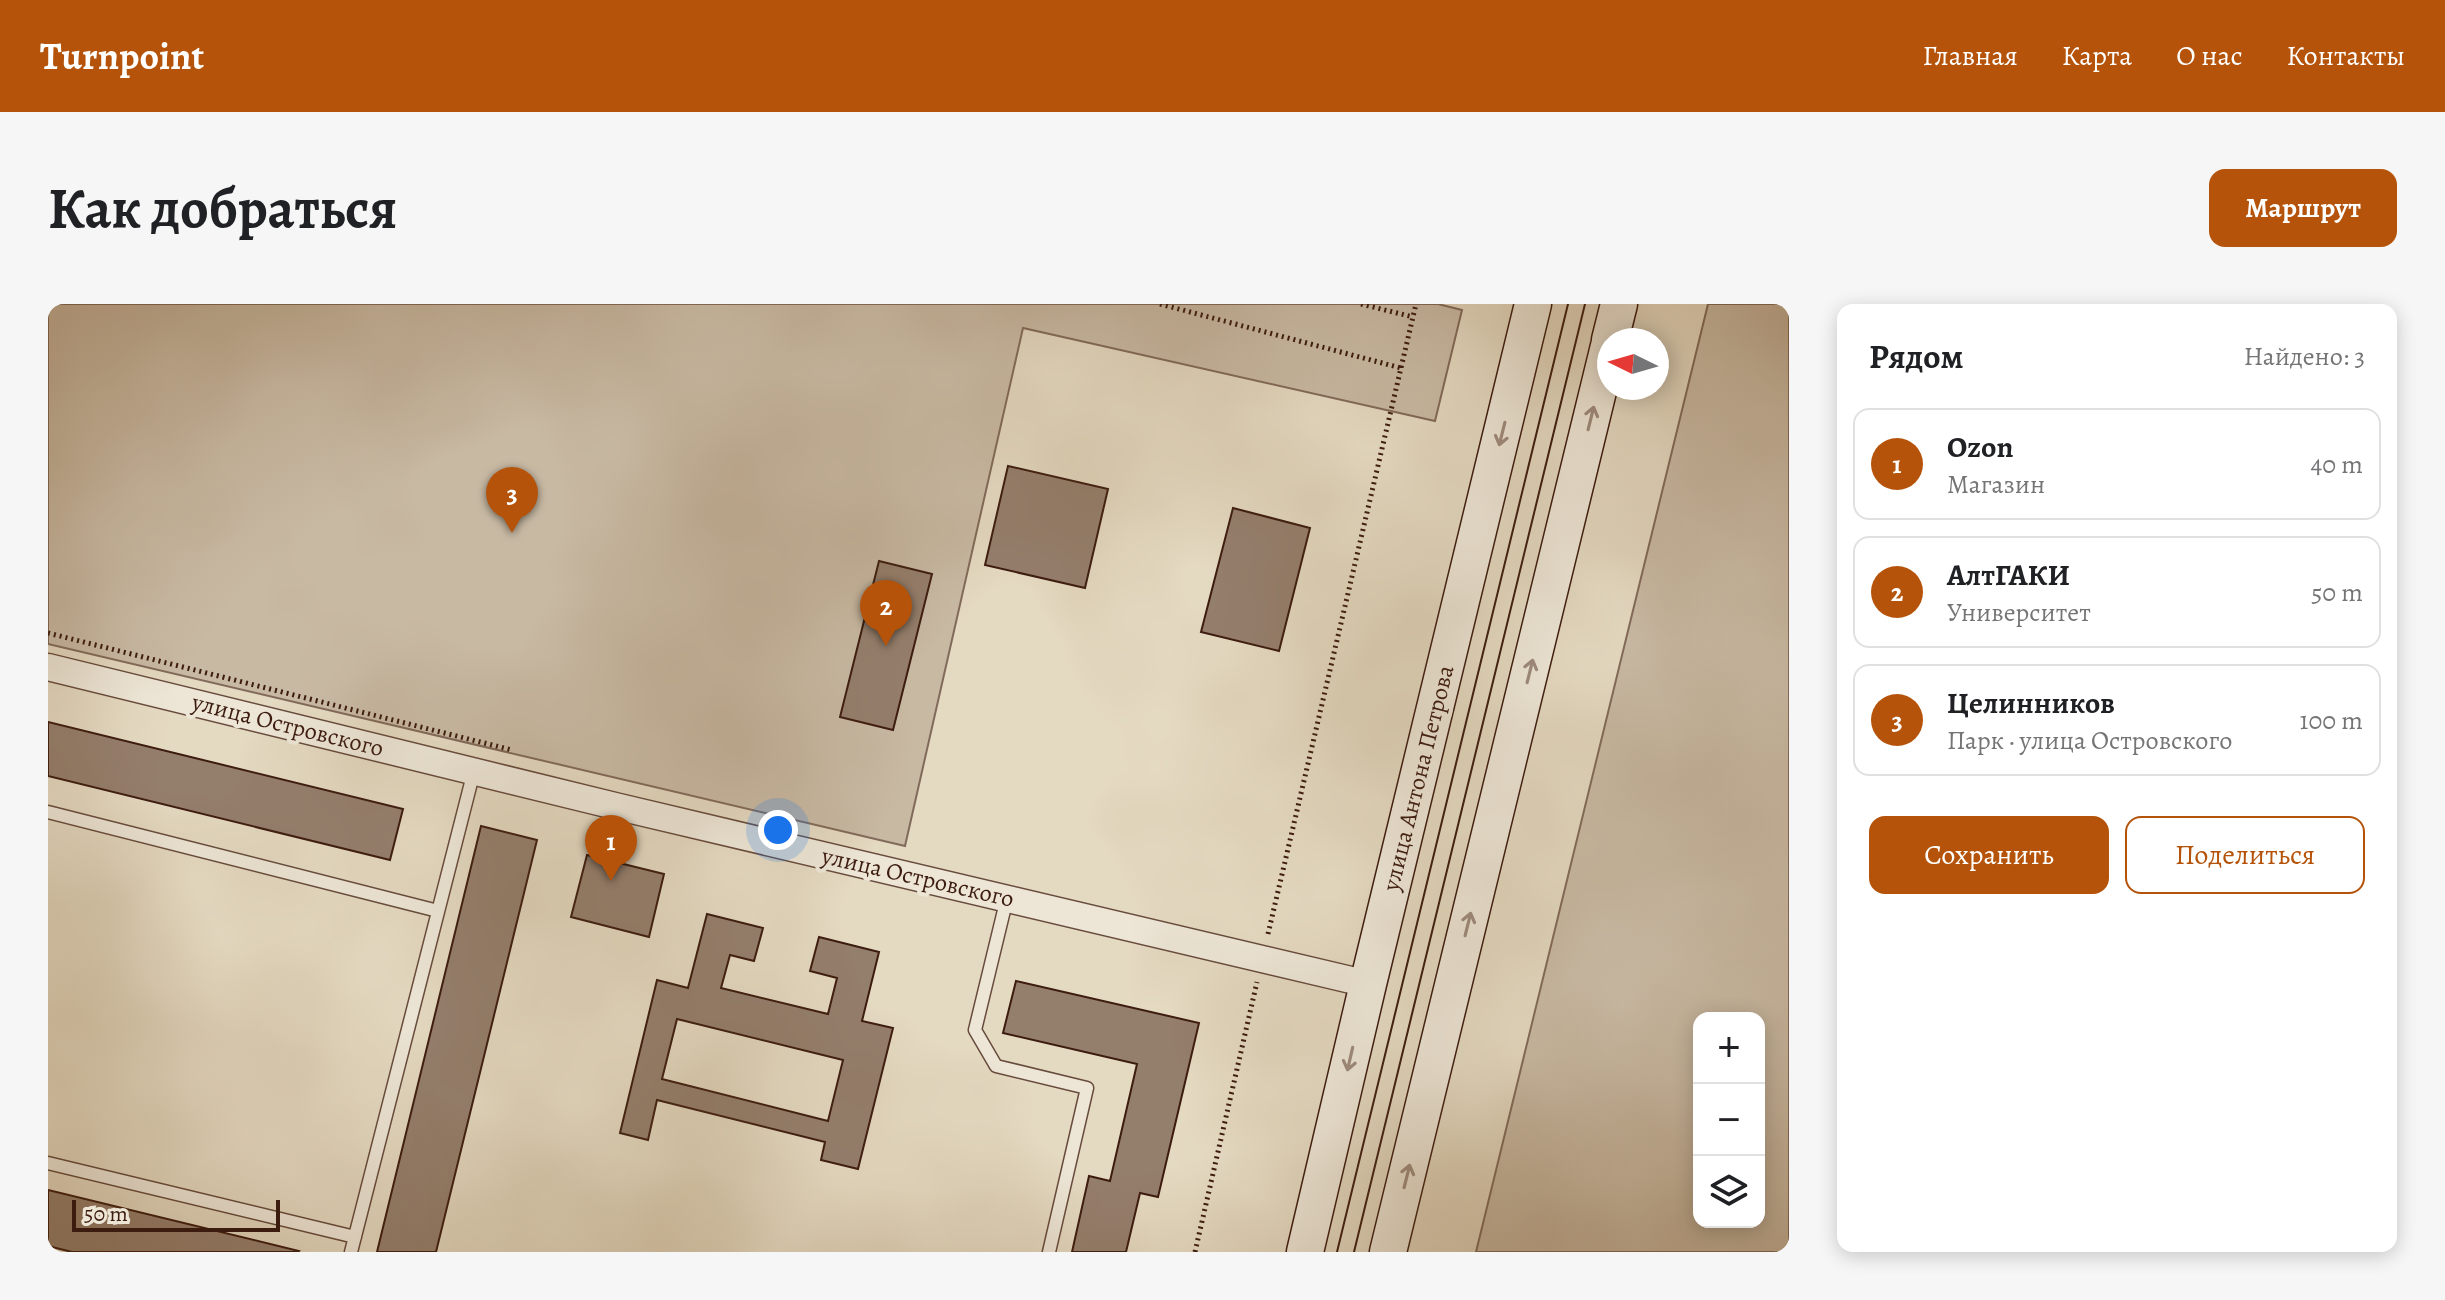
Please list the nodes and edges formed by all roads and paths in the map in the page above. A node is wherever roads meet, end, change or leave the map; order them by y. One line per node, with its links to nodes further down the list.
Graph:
1 (1160, 304): 8 (path)
2 (1361, 304): 6 (path)
3 (1416, 304): 6 (path)
4 (1533, 304): 18 (main road, улица Антона Петрова, one-way to 18)
5 (1619, 304): 7 (main road)
6 (1413, 317): 8 (path)
7 (1613, 328)
8 (1401, 368): 17 (path)
9 (1597, 396): 25 (main road, one-way to 9)
10 (48, 633): 12 (path)
11 (48, 667): 13 (street, улица Островского)
12 (519, 752)
13 (474, 771): 15 (street, улица Островского); 16 (lane)
14 (48, 812): 16 (lane)
15 (1007, 898): 17 (street, улица Островского); 22 (lane)
16 (438, 911): 20 (lane)
17 (1262, 959): 18 (street, улица Островского); 23 (path)
18 (1368, 984): 24 (main road, улица Антона Петрова, one-way to 24)
19 (48, 1163): 20 (lane)
20 (355, 1237): 21 (lane)
21 (351, 1252)
22 (1049, 1252)
23 (1195, 1252)
24 (1305, 1252)
25 (1388, 1252)

